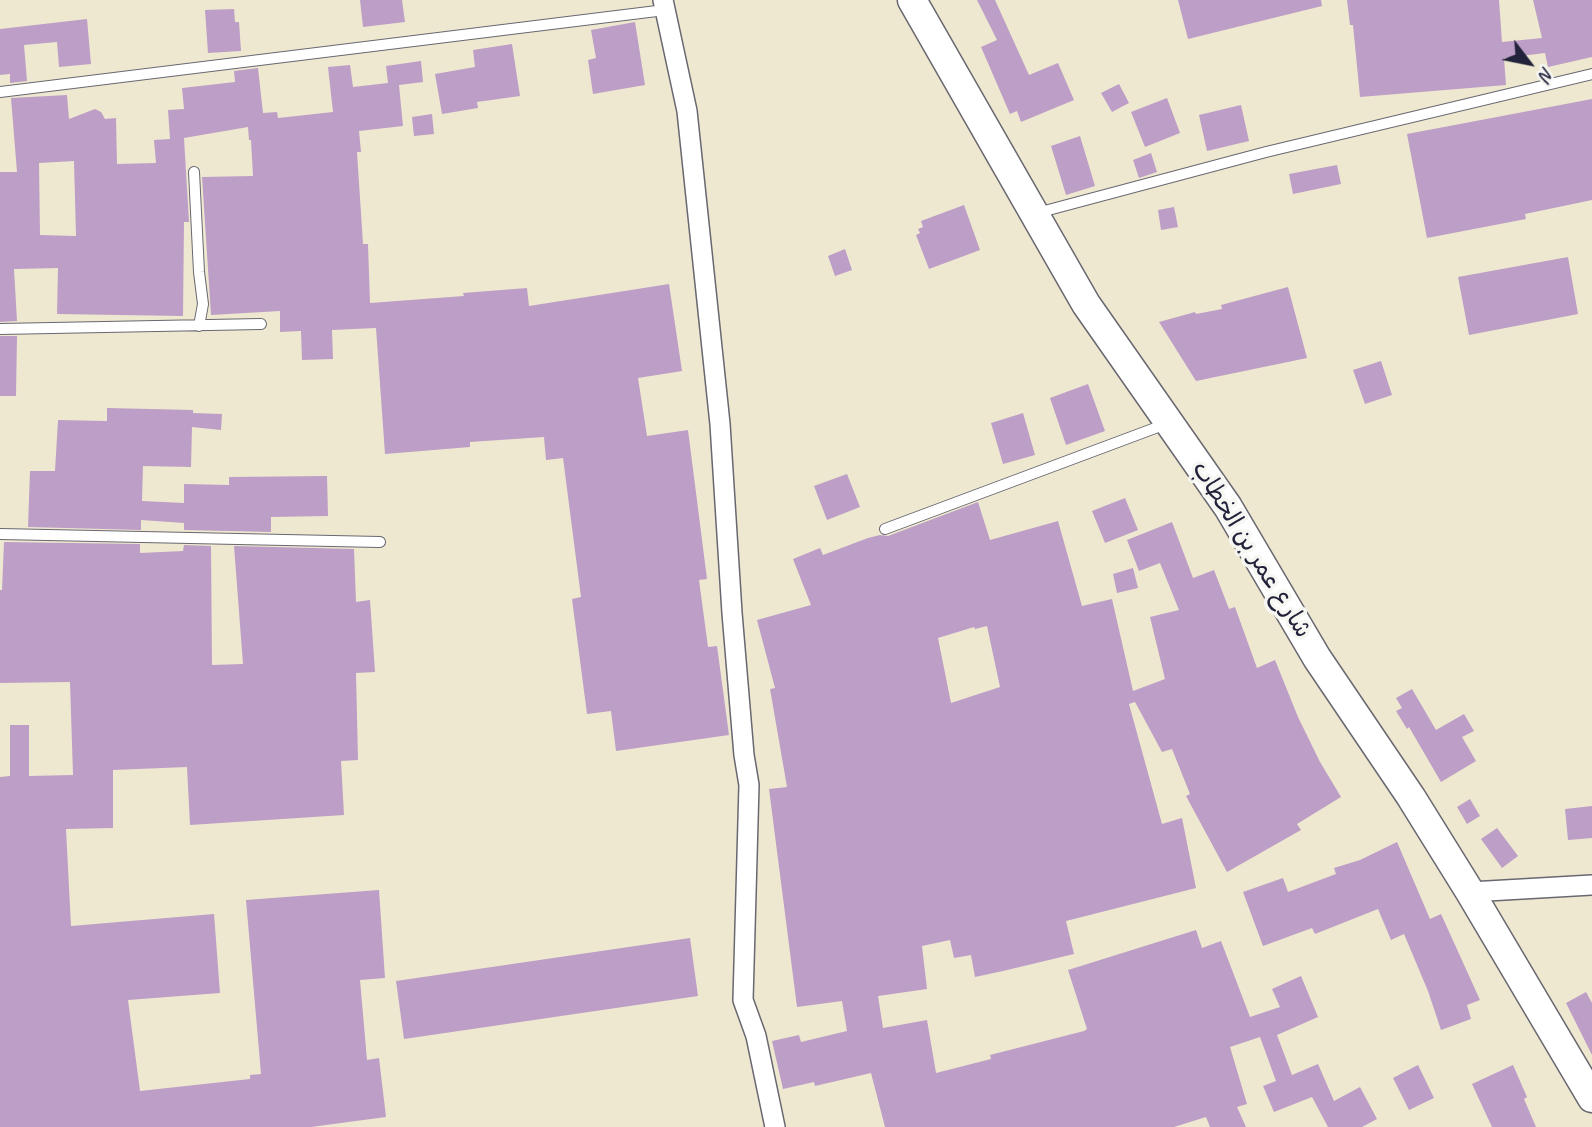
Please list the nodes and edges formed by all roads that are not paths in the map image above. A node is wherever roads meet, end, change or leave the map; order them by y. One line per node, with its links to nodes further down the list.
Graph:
1 (912, 0): 6 (main road, شارع عمر بن الخطاب)
2 (664, 5): 4 (lane); 17 (street)
3 (1592, 74): 6 (lane)
4 (0, 92)
5 (194, 172): 8 (lane)
6 (1036, 213): 10 (main road, شارع عمر بن الخطاب)
7 (261, 324): 8 (lane)
8 (199, 326): 9 (lane)
9 (0, 329)
10 (1170, 422): 11 (lane); 15 (main road, شارع عمر بن الخطاب)
11 (885, 529)
12 (0, 534): 13 (lane)
13 (380, 542)
14 (1592, 886): 15 (street)
15 (1470, 892): 16 (main road, شارع عمر بن الخطاب)
16 (1592, 1098)
17 (775, 1127)

